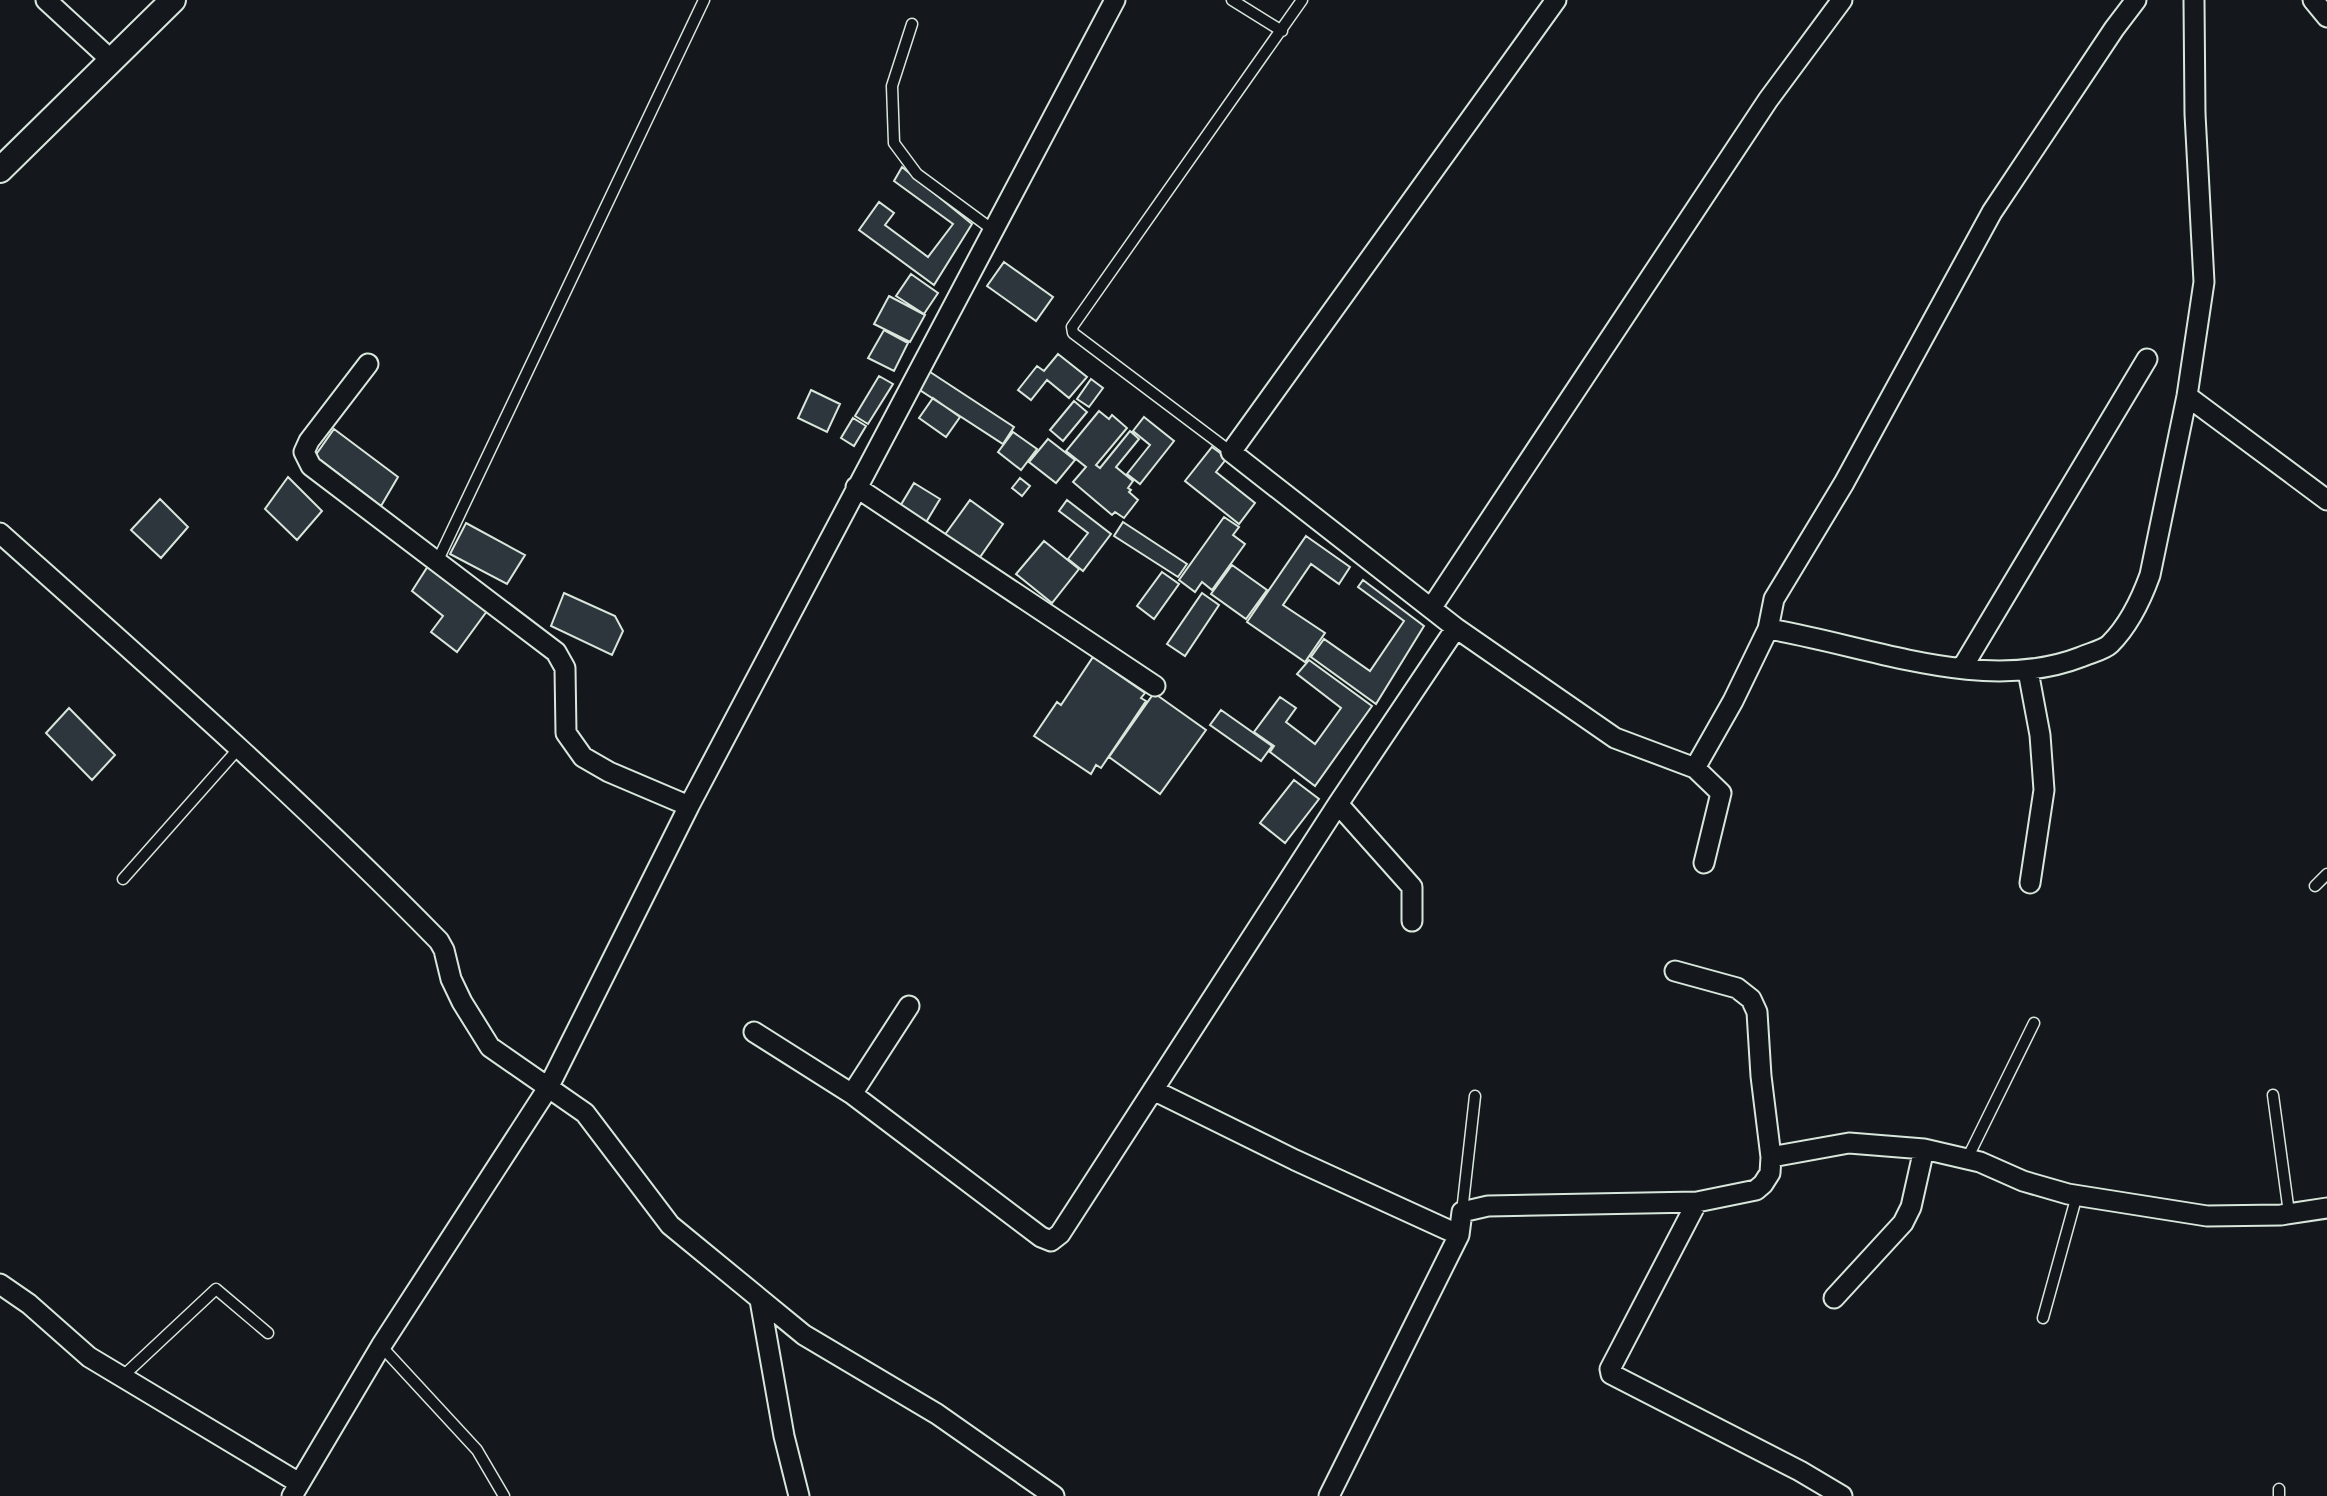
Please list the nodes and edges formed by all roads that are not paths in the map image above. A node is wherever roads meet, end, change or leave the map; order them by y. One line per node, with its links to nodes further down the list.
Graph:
1 (46, 0): 15 (street)
2 (173, 0): 15 (street)
3 (704, 0): 25 (lane)
4 (1115, 0): 17 (street)
5 (1232, 0): 14 (lane)
6 (1302, 0): 14 (lane)
7 (1556, 0): 21 (street)
8 (1842, 0): 26 (street)
9 (2136, 0): 28 (street)
10 (2194, 0): 20 (street)
11 (2313, 0): 12 (street)
12 (2327, 17)
13 (912, 24): 17 (lane)
14 (1282, 31): 21 (lane)
15 (110, 60): 16 (street)
16 (0, 170)
17 (993, 230): 22 (street)
18 (2147, 359): 29 (street)
19 (368, 364): 25 (street)
20 (2187, 396): 23 (street); 30 (street)
21 (1231, 452): 26 (street)
22 (856, 487): 31 (street); 35 (street)
23 (2327, 500)
24 (0, 533): 32 (street)
25 (437, 562): 35 (street)
26 (1432, 607): 27 (street)
27 (1456, 628): 33 (street); 34 (street)
28 (1768, 629): 29 (street); 33 (street)
29 (1962, 668): 30 (street)
30 (2028, 671): 39 (street)
31 (1155, 686)
32 (239, 748): 38 (lane); 46 (street)
33 (1695, 768): 36 (street)
34 (1338, 804): 41 (street); 47 (street)
35 (689, 806): 46 (street)
36 (1704, 863)
37 (2327, 874): 40 (lane)
38 (123, 879)
39 (2030, 883)
40 (2315, 886)
41 (1412, 921)
42 (1675, 971): 52 (street)
43 (909, 1006): 48 (street)
44 (2034, 1023): 53 (lane)
45 (754, 1032): 48 (street)
46 (548, 1088): 62 (street); 65 (street)
47 (1153, 1090): 48 (street); 59 (street)
48 (852, 1094)
49 (2273, 1095): 58 (lane)
50 (1475, 1096): 57 (lane)
51 (1924, 1149): 52 (street); 53 (street); 61 (street)
52 (1771, 1157): 55 (street)
53 (1967, 1159): 54 (street)
54 (2077, 1195): 58 (street); 63 (lane)
55 (1697, 1202): 57 (street); 72 (street)
56 (2327, 1208): 58 (street)
57 (1462, 1212): 59 (street)
58 (2288, 1213)
59 (1459, 1235): 71 (street)
60 (0, 1284): 66 (street)
61 (1834, 1298)
62 (760, 1300): 69 (street); 70 (street)
63 (2043, 1318)
64 (268, 1333): 66 (lane)
65 (381, 1346): 67 (street); 68 (lane)
66 (122, 1377): 67 (street)
67 (296, 1490)
68 (504, 1496)
69 (799, 1496)
70 (1054, 1496)
71 (1329, 1496)
72 (1842, 1496)

